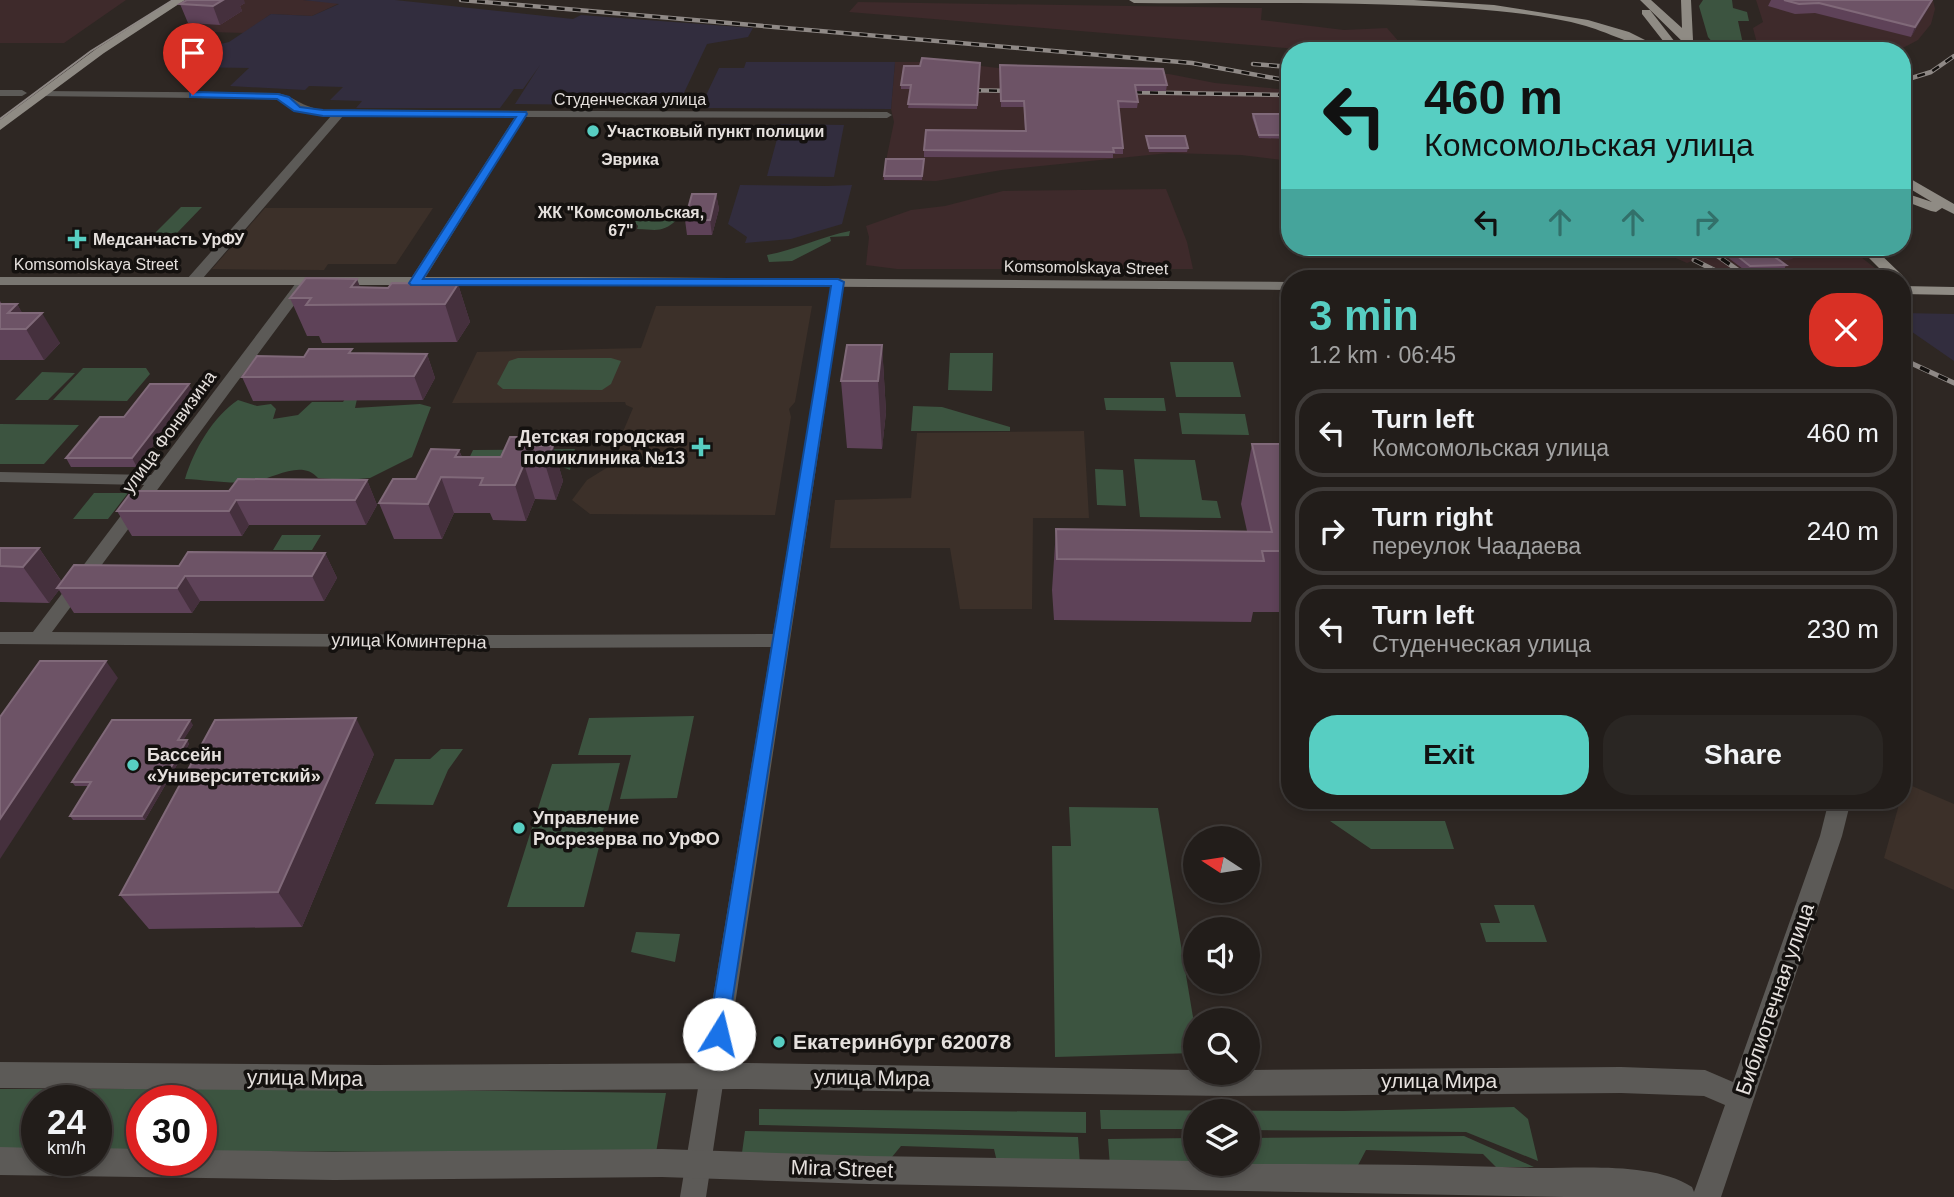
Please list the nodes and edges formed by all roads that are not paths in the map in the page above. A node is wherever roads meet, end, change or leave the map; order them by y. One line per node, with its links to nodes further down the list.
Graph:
1 (161, 0): 12 (main road)
2 (180, 0): 12 (main road)
3 (1134, 0): 8 (main road)
4 (1362, 0): 8 (main road)
5 (1636, 0): 11 (main road)
6 (1645, 0): 9 (main road)
7 (1686, 0): 9 (main road)
8 (1315, 1): 10 (main road)
9 (1688, 40)
10 (1647, 42)
11 (1670, 42)
12 (95, 48): 17 (main road)
13 (79, 51): 14 (main road)
14 (68, 59)
15 (26, 90): 16 (street); 18 (main road)
16 (0, 93)
17 (42, 94): 19 (street, Студенческая улица); 22 (main road)
18 (1, 109)
19 (340, 113): 20 (street, Студенческая улица); 30 (street)
20 (522, 114): 21 (street, Студенческая улица); 32 (street)
21 (887, 115)
22 (0, 126)
23 (1911, 184): 25 (main road)
24 (1911, 199): 25 (main road)
25 (1954, 212)
26 (1874, 256): 27 (main road)
27 (1889, 270)
28 (304, 281): 30 (main road, Komsomolskaya Street); 32 (main road, Komsomolskaya Street); 37 (street, улица Фонвизина)
29 (0, 282): 30 (main road, Komsomolskaya Street)
30 (192, 282)
31 (838, 282): 32 (main road, Komsomolskaya Street); 33 (main road, Komsomolskaya Street); 40 (street)
32 (415, 283)
33 (1281, 286)
34 (1911, 288): 35 (main road)
35 (1954, 291)
36 (0, 477): 37 (street)
37 (158, 480): 39 (street, улица Фонвизина)
38 (0, 638): 39 (street, улица Коминтерна)
39 (38, 638): 40 (street, улица Коминтерна)
40 (780, 640): 43 (street)
41 (1838, 809): 44 (street, Библиотечная улица)
42 (0, 1075): 43 (street, улица Мира)
43 (712, 1076): 44 (street, улица Мира); 46 (street)
44 (1741, 1099): 49 (street, Библиотечная улица)
45 (0, 1161): 46 (street, Mira Street)
46 (696, 1164): 47 (street); 48 (street, Mira Street)
47 (693, 1197)
48 (1682, 1197)
49 (1707, 1197)

